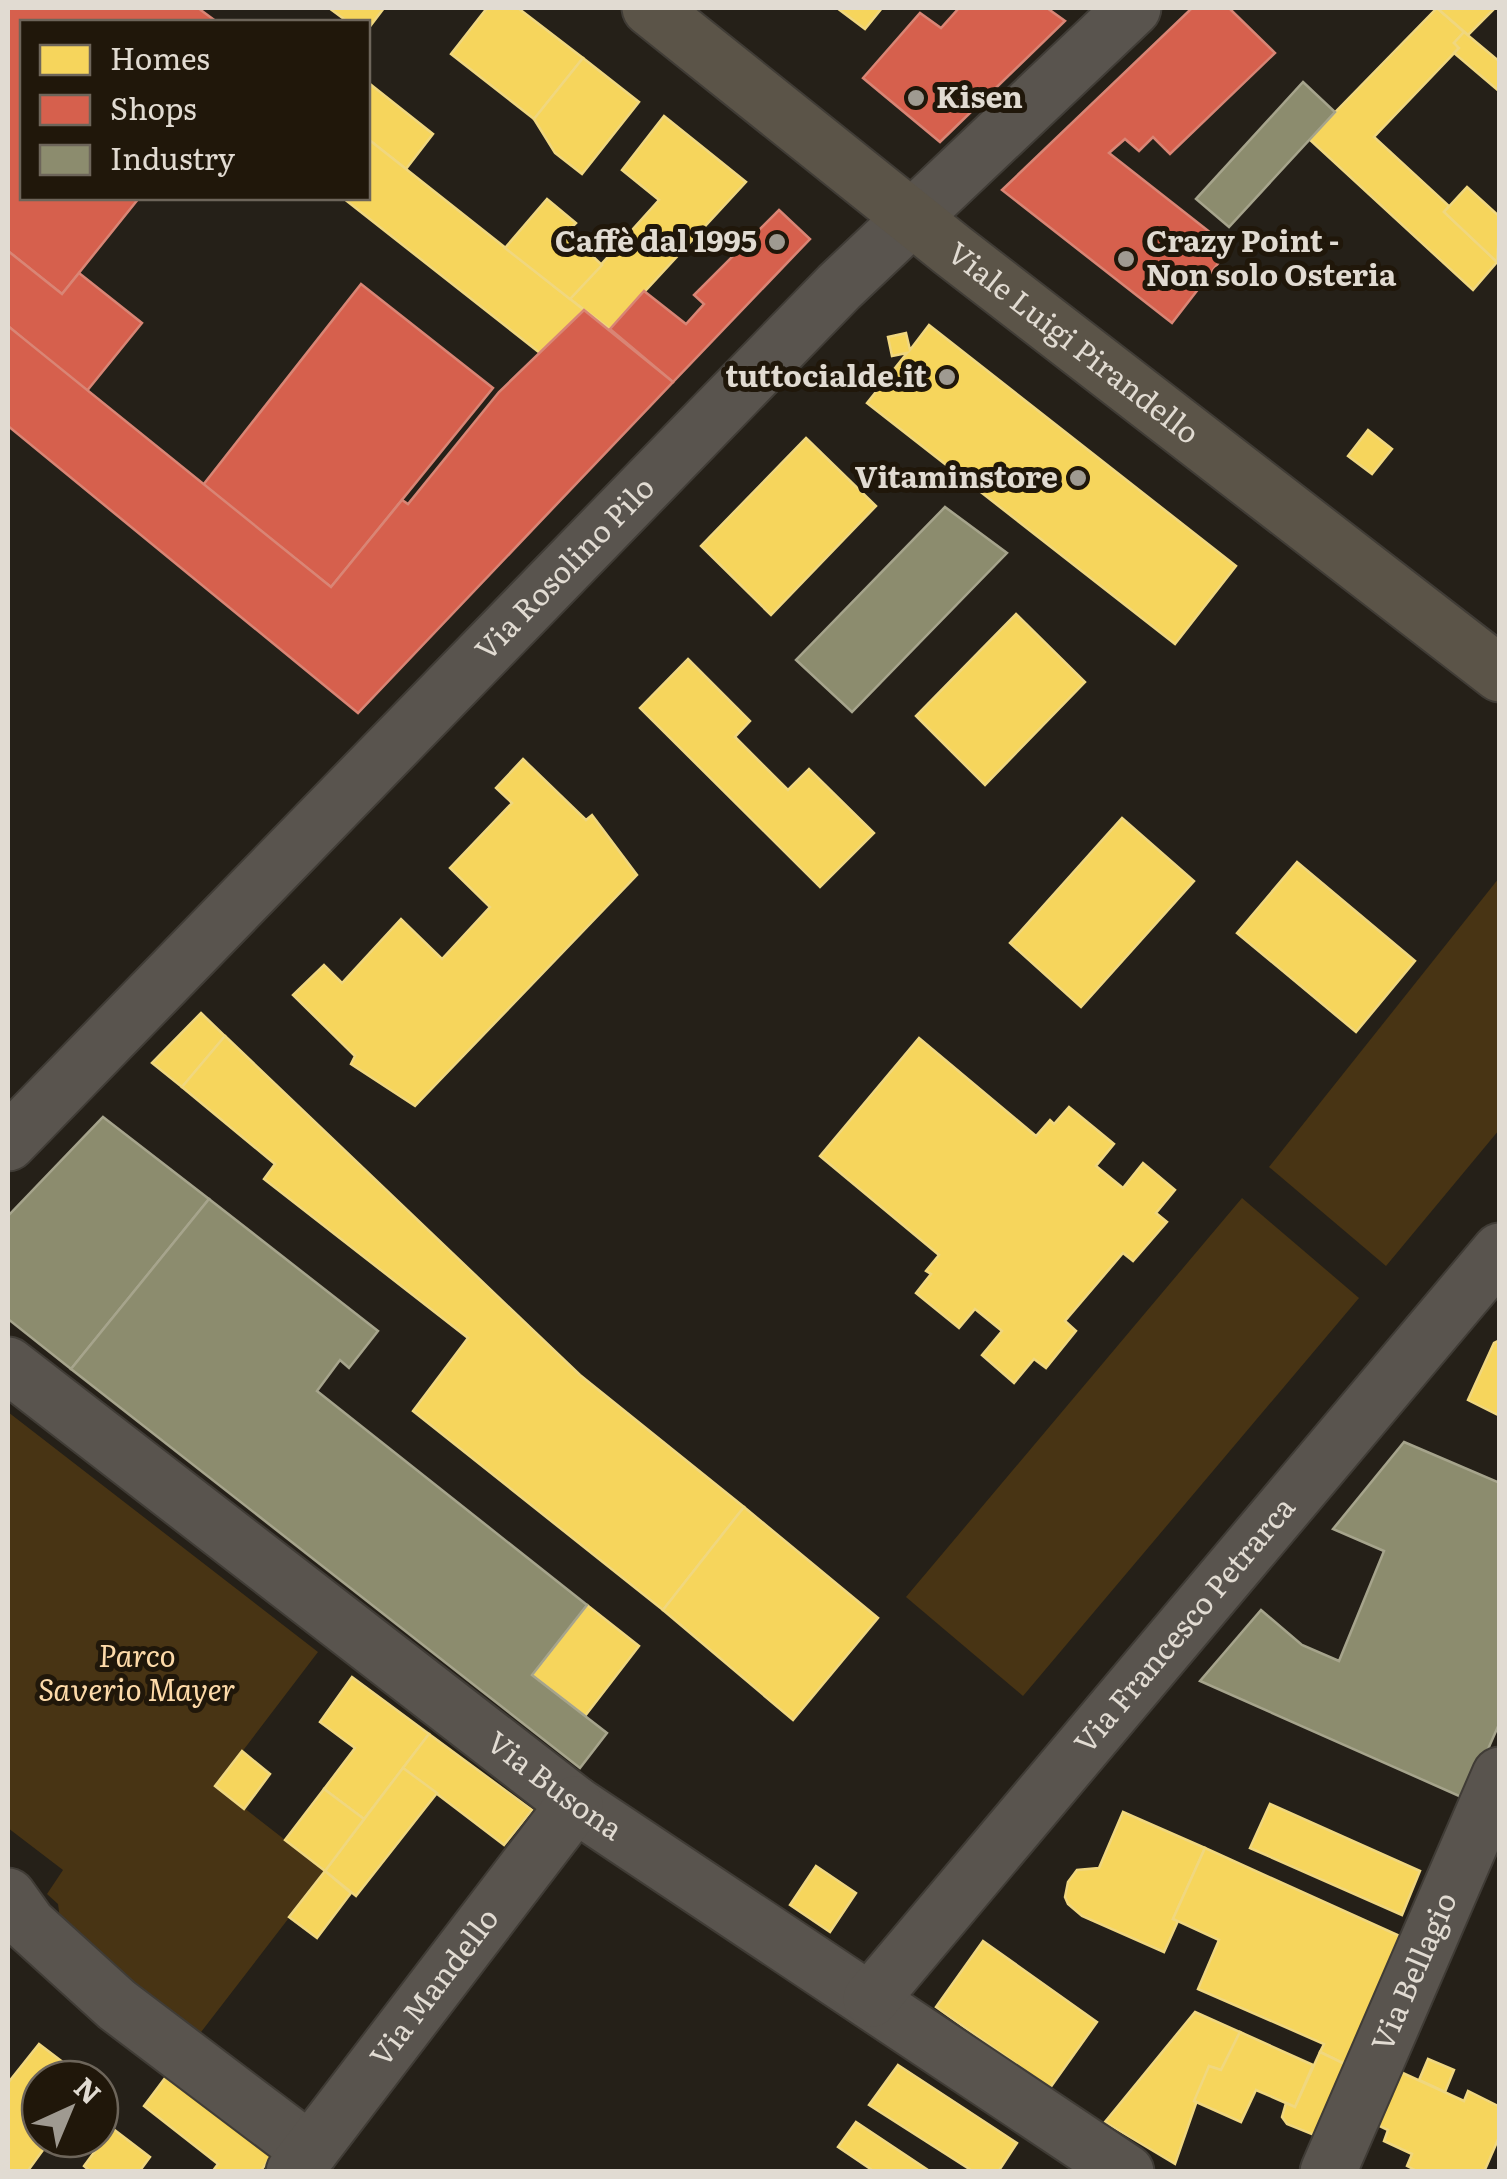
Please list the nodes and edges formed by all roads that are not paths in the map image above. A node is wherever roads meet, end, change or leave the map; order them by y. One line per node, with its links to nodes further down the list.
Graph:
1 (650, 8): 3 (main road, Viale Luigi Pirandello)
2 (1103, 16): 3 (street, Via Rosolino Pilo)
3 (912, 218): 4 (main road, Viale Luigi Pirandello); 5 (street, Via Rosolino Pilo)
4 (1500, 674)
5 (8, 1143)
6 (1500, 1251): 11 (street, Via Francesco Petrarca)
7 (8, 1365): 9 (street, Via Busona)
8 (1500, 1775): 14 (street, Via Bellagio)
9 (575, 1804): 11 (street, Via Busona); 12 (street, Via Mandello)
10 (17, 1932): 12 (street)
11 (871, 1999): 13 (street, Via Busona)
12 (302, 2162)
13 (1126, 2172)
14 (1328, 2172)

